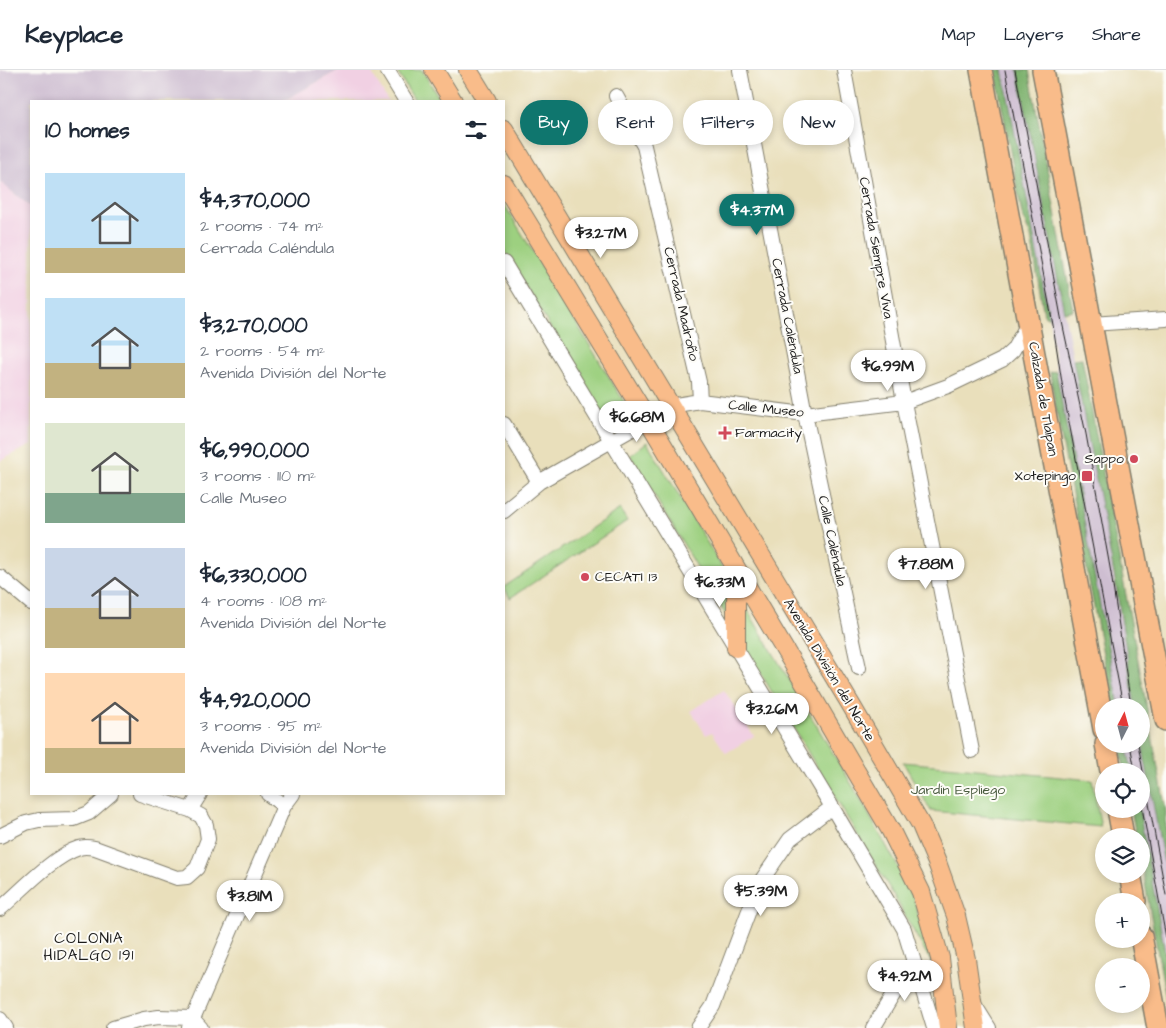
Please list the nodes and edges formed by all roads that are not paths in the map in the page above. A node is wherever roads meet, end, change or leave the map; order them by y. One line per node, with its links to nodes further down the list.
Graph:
1 (387, 70): 9 (street)
2 (434, 70): 10 (main road)
3 (468, 70): 11 (main road)
4 (740, 70): 21 (street, Cerrada Caléndula)
5 (844, 70): 19 (street, Cerrada Siempre Viva)
6 (981, 70): 16 (highway, Calzada de Tlalpan)
7 (1043, 70): 17 (highway)
8 (616, 96): 18 (street, Cerrada Madroño)
9 (405, 100)
10 (452, 100)
11 (486, 100)
12 (505, 131): 20 (main road, Avenida División del Norte)
13 (505, 186): 22 (main road, Avenida División del Norte)
14 (505, 265): 24 (street)
15 (1166, 319): 17 (street)
16 (1029, 321): 19 (street, Calle Museo); 33 (highway, Calzada de Tlalpan)
17 (1091, 324): 31 (highway)
18 (700, 401): 20 (street, Calle Museo); 21 (street, Calle Museo)
19 (904, 402): 21 (street, Calle Museo); 35 (street, Cerrada Siempre Viva)
20 (670, 406): 22 (street, Calle Museo); 48 (main road, Avenida División del Norte)
21 (805, 414): 32 (street, Calle Caléndula)
22 (648, 420): 24 (street, Calle Museo); 27 (main road, Avenida División del Norte)
23 (505, 426): 25 (street)
24 (611, 441): 25 (street, Calle Museo); 30 (street)
25 (539, 482): 26 (street, Calle Museo)
26 (505, 510)
27 (736, 568): 30 (main road); 56 (main road, Avenida División del Norte)
28 (0, 577): 29 (street)
29 (30, 602)
30 (736, 648): 42 (street)
31 (1160, 655): 34 (highway)
32 (859, 668)
33 (1098, 698)
34 (1166, 720)
35 (972, 750)
36 (110, 795): 44 (street)
37 (143, 795): 43 (street)
38 (199, 795): 43 (street)
39 (269, 795): 41 (street)
40 (292, 795): 41 (street)
41 (284, 806): 50 (street)
42 (832, 807): 47 (street); 53 (street)
43 (190, 810): 45 (street)
44 (0, 836)
45 (0, 909)
46 (1143, 948): 59 (highway)
47 (913, 962): 54 (street); 55 (street)
48 (974, 1004): 57 (main road, Avenida División del Norte); 58 (street)
49 (0, 1019): 51 (street)
50 (194, 1025): 52 (street)
51 (6, 1028)
52 (113, 1028)
53 (698, 1028)
54 (873, 1028)
55 (934, 1028)
56 (948, 1028)
57 (976, 1028)
58 (989, 1028)
59 (1158, 1028)

